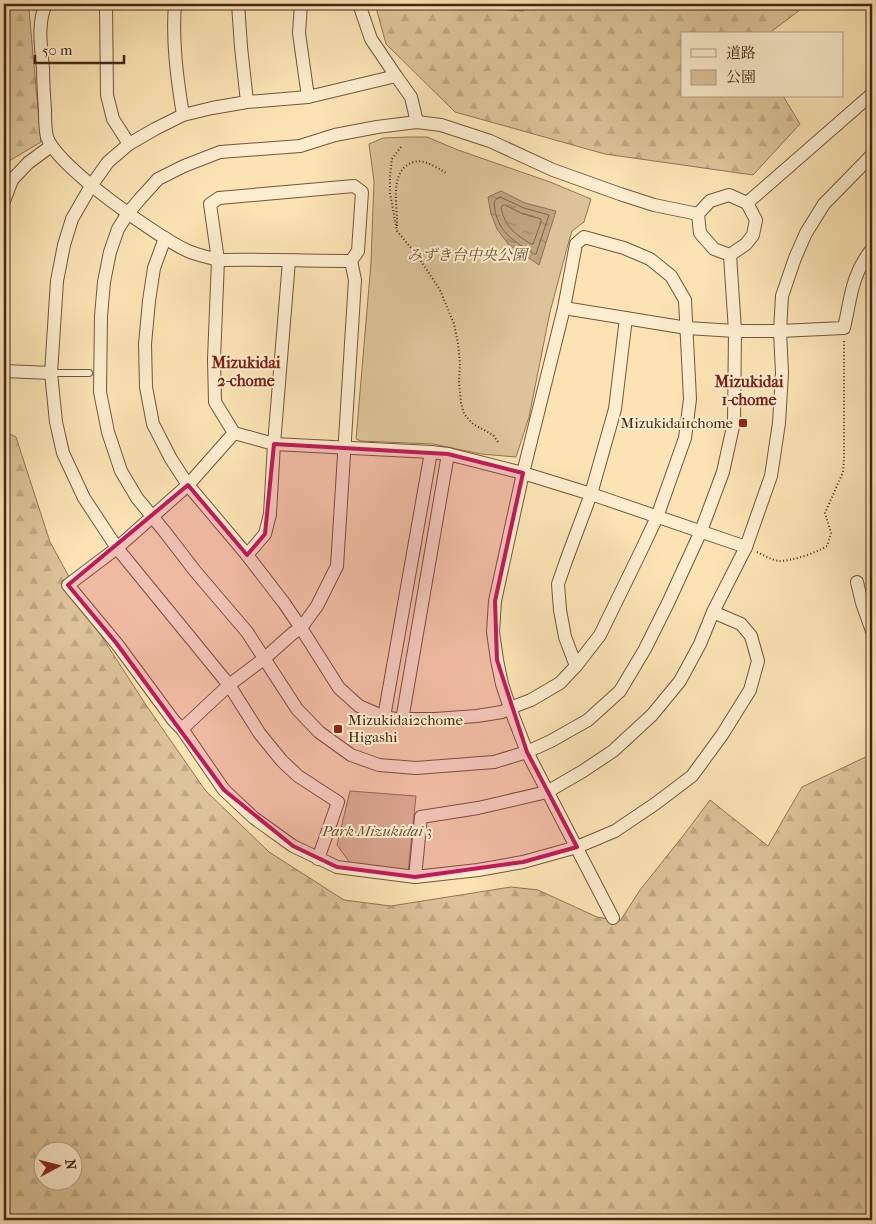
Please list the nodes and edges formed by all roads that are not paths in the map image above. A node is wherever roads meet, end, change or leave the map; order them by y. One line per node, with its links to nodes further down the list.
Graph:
1 (46, 4): 14 (street)
2 (106, 4): 13 (street)
3 (175, 4): 11 (street)
4 (238, 4): 10 (street)
5 (301, 4): 9 (street)
6 (359, 4): 7 (street)
7 (396, 76): 9 (street); 12 (street)
8 (872, 94): 18 (street)
9 (308, 97): 10 (street)
10 (247, 102): 11 (street)
11 (183, 115): 13 (street)
12 (417, 122): 19 (street); 20 (street)
13 (129, 144): 16 (street)
14 (52, 146): 16 (street); 17 (street)
15 (872, 155): 31 (street)
16 (91, 186): 19 (street); 33 (street)
17 (4, 201)
18 (747, 203): 20 (street); 23 (street)
19 (128, 213): 21 (street); 43 (street)
20 (698, 214): 23 (street)
21 (165, 238): 24 (street); 41 (street)
22 (871, 254): 31 (street)
23 (730, 255): 30 (street)
24 (218, 260): 25 (street); 26 (street); 35 (street)
25 (289, 261): 26 (street); 36 (street)
26 (351, 261): 37 (street)
27 (564, 308): 28 (street); 29 (street); 40 (street)
28 (626, 318): 29 (street); 42 (street)
29 (687, 328): 30 (street); 44 (street)
30 (735, 331): 31 (street); 45 (street)
31 (780, 331): 46 (street)
32 (4, 370): 33 (street)
33 (51, 373): 34 (lane); 47 (street)
34 (89, 374)
35 (234, 433): 36 (street); 41 (street)
36 (274, 444): 37 (street); 48 (street)
37 (344, 448): 38 (street); 51 (street)
38 (431, 452): 39 (street); 57 (street)
39 (448, 454): 40 (street); 58 (street)
40 (523, 473): 42 (street); 56 (street)
41 (188, 485): 43 (street); 48 (street)
42 (591, 494): 44 (street); 54 (street)
43 (152, 516): 47 (street); 53 (street)
44 (657, 517): 45 (street); 54 (street)
45 (701, 531): 46 (street); 60 (street)
46 (746, 547): 50 (street)
47 (116, 548): 55 (street); 59 (street)
48 (247, 555): 51 (street)
49 (858, 582): 52 (street)
50 (713, 612): 61 (street); 62 (street)
51 (301, 628): 53 (street); 57 (street)
52 (872, 631)
53 (264, 658): 55 (street); 60 (street)
54 (576, 666): 56 (street)
55 (229, 686): 59 (street); 63 (street)
56 (510, 708): 58 (street); 60 (street)
57 (384, 717): 58 (street)
58 (402, 720)
59 (182, 729): 63 (street)
60 (527, 752): 61 (street)
61 (547, 792): 62 (street); 64 (street)
62 (577, 847): 64 (street); 65 (street)
63 (318, 859): 64 (street)
64 (415, 877)
65 (614, 918)

